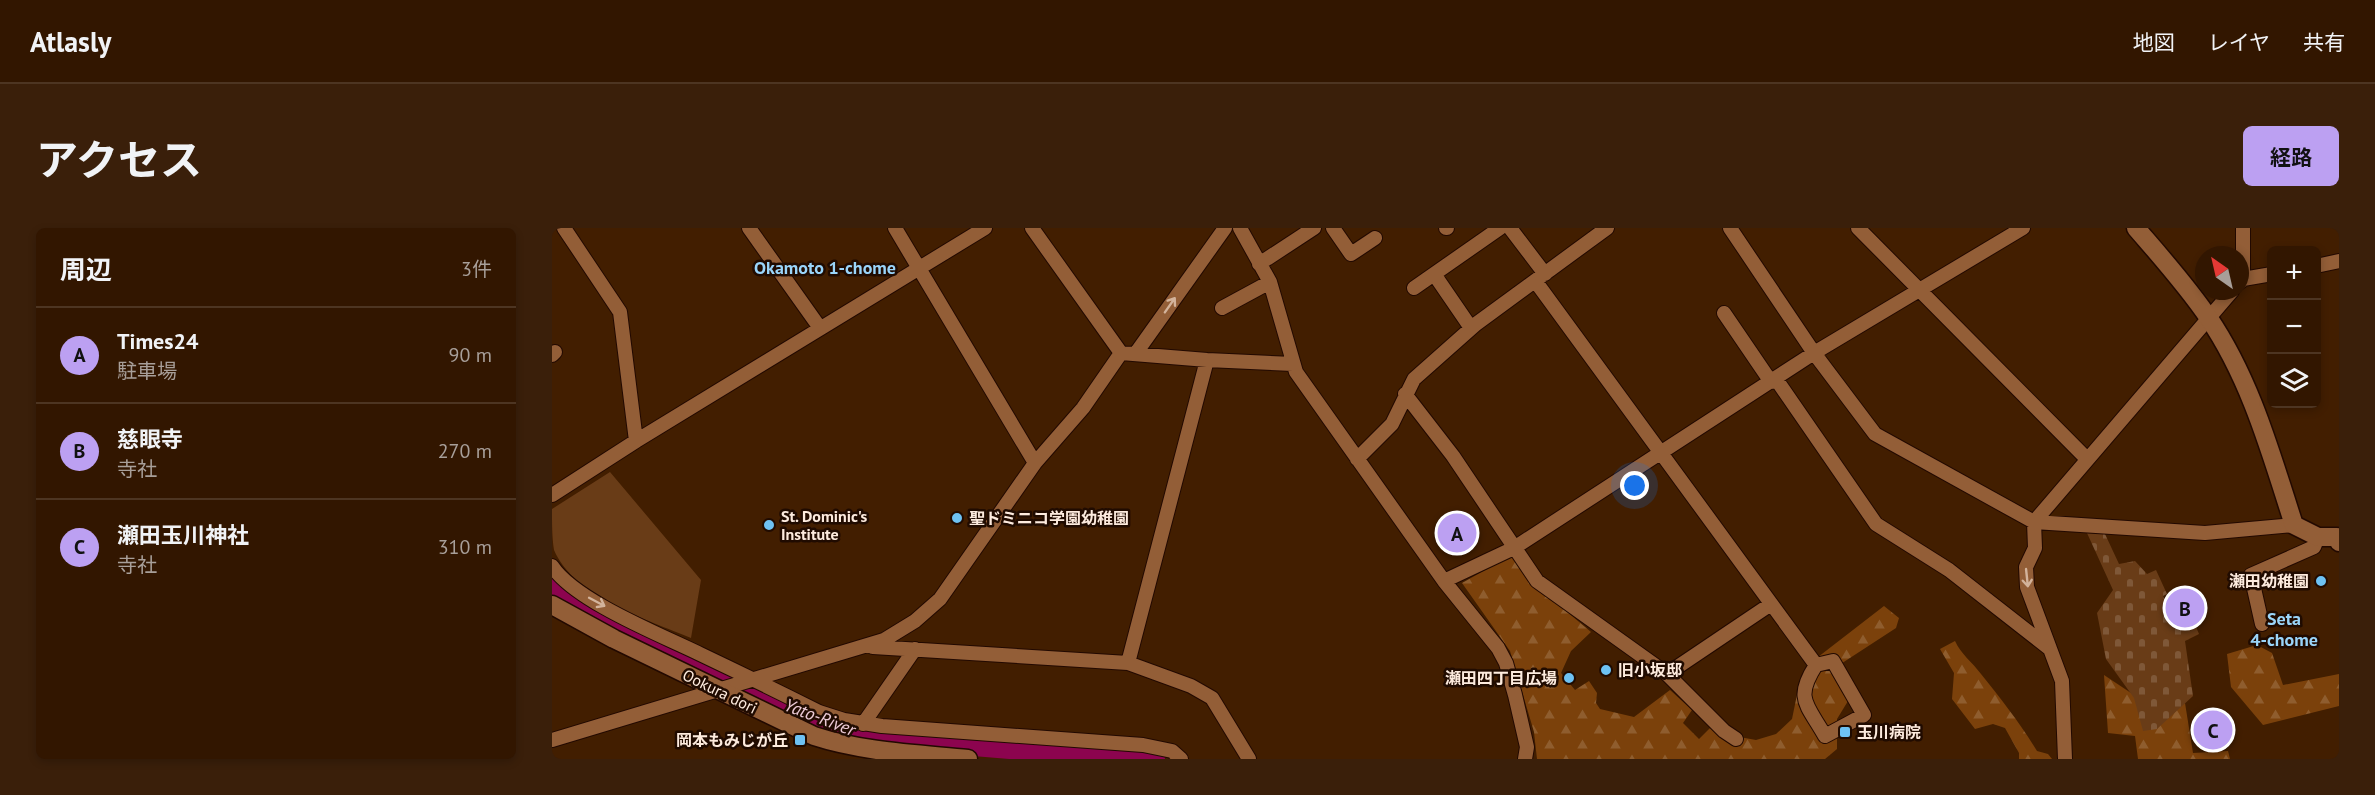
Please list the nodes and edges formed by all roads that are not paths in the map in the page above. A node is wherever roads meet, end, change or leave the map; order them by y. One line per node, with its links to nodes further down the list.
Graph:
1 (564, 228): 44 (street)
2 (748, 228): 35 (street)
3 (895, 228): 23 (street)
4 (985, 228): 23 (street)
5 (1032, 228): 37 (street)
6 (1225, 228): 38 (street, one-way to 6)
7 (1240, 228): 21 (street)
8 (1314, 228): 21 (street)
9 (1333, 228): 18 (street)
10 (1500, 228): 24 (street)
11 (1510, 228): 26 (street)
12 (1607, 228): 26 (street)
13 (1858, 228): 30 (street)
14 (2023, 228): 30 (street)
15 (2136, 228): 34 (street)
16 (2243, 228): 19 (street)
17 (1736, 230): 39 (street)
18 (1375, 238)
19 (2242, 246)
20 (2339, 261): 22 (street)
21 (1259, 264): 28 (street)
22 (2321, 265)
23 (919, 267): 35 (street); 48 (street)
24 (1434, 274): 29 (street); 36 (street)
25 (2267, 275): 27 (street)
26 (1540, 278): 36 (street); 45 (street)
27 (2249, 278)
28 (1270, 282): 32 (street); 41 (street)
29 (1414, 288)
30 (1919, 290): 39 (street); 47 (street)
31 (2224, 300): 34 (street)
32 (1222, 308)
33 (1724, 313): 42 (street)
34 (2209, 318): 47 (street); 51 (street)
35 (820, 328): 44 (street)
36 (1471, 328): 43 (street)
37 (1121, 353): 38 (street); 48 (street)
38 (1136, 353): 40 (street)
39 (1814, 353): 42 (street); 50 (street)
40 (1208, 360): 41 (street); 62 (street)
41 (1293, 364): 46 (street)
42 (1774, 380): 45 (street); 61 (street)
43 (1405, 394): 46 (street); 53 (street)
44 (636, 441): 49 (street)
45 (1661, 453): 53 (street); 56 (street)
46 (1357, 459): 55 (street)
47 (2087, 459): 50 (street)
48 (1035, 463): 59 (street)
49 (552, 495)
50 (2034, 522): 51 (street); 61 (street, one-way to 61)
51 (2294, 525): 52 (street)
52 (2333, 538): 58 (street)
53 (1514, 549): 55 (street); 64 (street)
54 (552, 566): 65 (street, one-way to 65)
55 (1444, 581): 73 (street)
56 (1771, 604): 63 (street); 64 (street)
57 (552, 605): 66 (street, Ookura dori)
58 (2262, 624)
59 (863, 646): 60 (street); 65 (street)
60 (915, 649): 62 (street); 67 (street)
61 (2050, 649): 74 (street)
62 (1128, 663): 72 (street)
63 (1816, 665): 63 (street)
64 (1667, 674): 68 (street)
65 (750, 680): 66 (street); 67 (street)
66 (717, 689): 69 (street); 70 (street, Ookura dori)
67 (863, 724): 71 (street)
68 (1736, 739)
69 (552, 740)
70 (968, 759)
71 (1181, 759)
72 (1249, 759)
73 (1525, 759)
74 (2065, 759)

